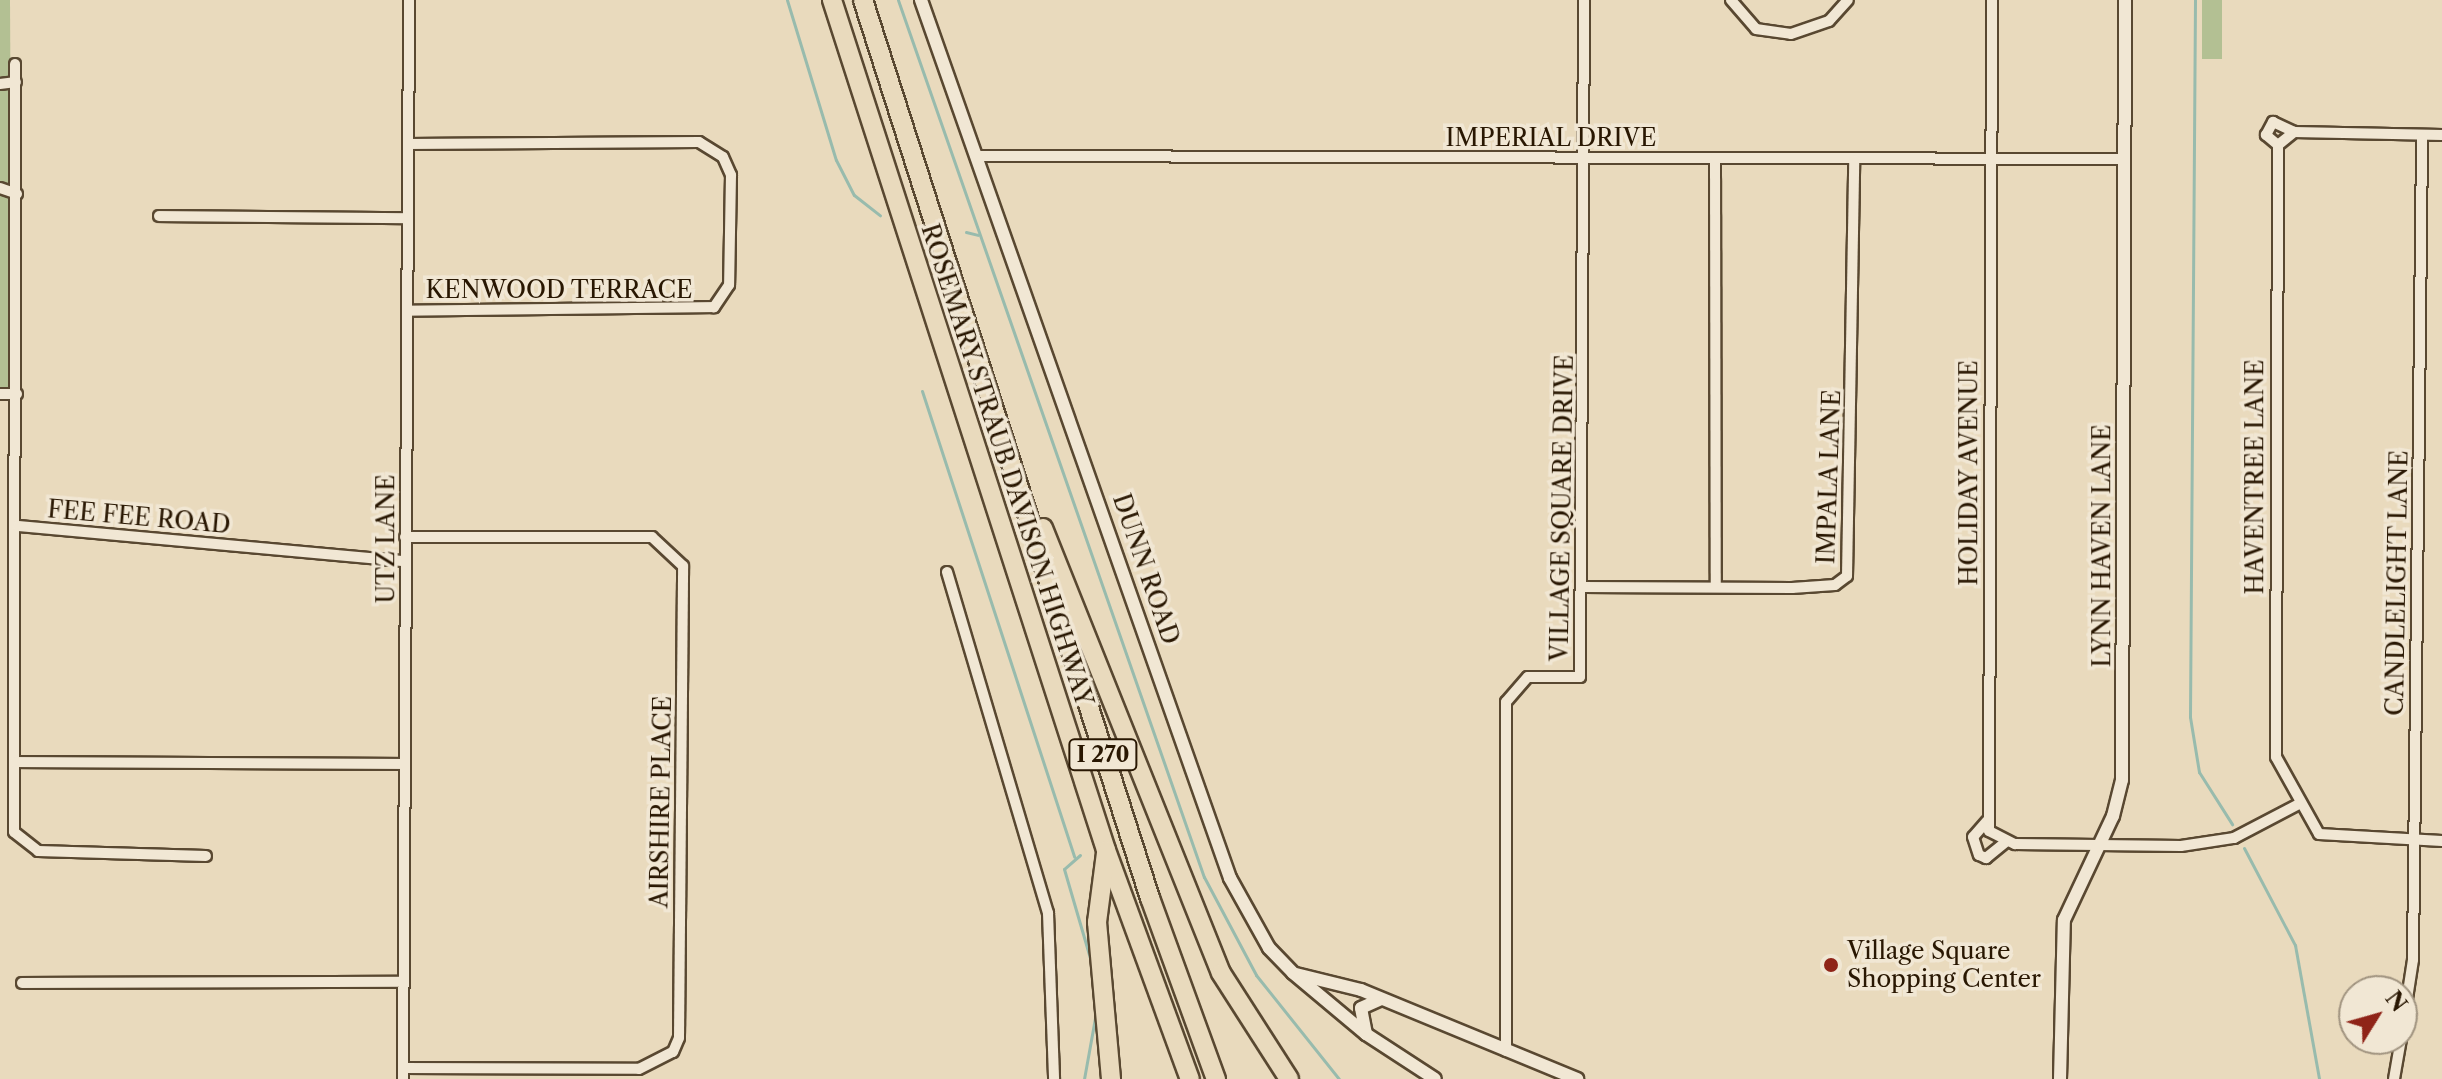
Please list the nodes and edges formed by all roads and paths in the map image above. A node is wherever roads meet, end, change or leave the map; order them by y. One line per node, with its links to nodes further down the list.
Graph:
1 (409, 0): 16 (street, UTZ LANE)
2 (832, 0): 46 (highway, ROSEMARY STRAUB DAVISON HIGHWAY / I 270)
3 (863, 0): 31 (highway, ROSEMARY STRAUB DAVISON HIGHWAY / I 270)
4 (921, 0): 18 (street, DUNN ROAD)
5 (1584, 0): 19 (street, VILLAGE SQUARE DRIVE)
6 (1731, 0): 7 (street)
7 (1848, 0)
8 (1992, 0): 23 (street, HOLIDAY AVENUE)
9 (2125, 0): 21 (street, LYNN HAVEN LANE)
10 (15, 64): 11 (street, FEE FEE ROAD)
11 (16, 82): 12 (street); 25 (street, FEE FEE ROAD)
12 (0, 84)
13 (2294, 132): 14 (street); 17 (street); 17 (street, HAVENTREE LANE)
14 (2422, 135): 15 (street); 42 (street, CANDLELIGHT LANE)
15 (2442, 135)
16 (408, 144): 27 (street, UTZ LANE); 28 (street, KENWOOD TERRACE)
17 (2278, 145): 40 (street, HAVENTREE LANE)
18 (978, 156): 19 (street, IMPERIAL DRIVE); 48 (street, DUNN ROAD)
19 (1585, 159): 20 (street, IMPERIAL DRIVE); 37 (street, VILLAGE SQUARE DRIVE)
20 (1715, 159): 22 (street, IMPERIAL DRIVE); 36 (street)
21 (2124, 159): 23 (street, IMPERIAL DRIVE); 45 (street, LYNN HAVEN LANE)
22 (1854, 160): 23 (street, IMPERIAL DRIVE); 36 (street, IMPALA LANE)
23 (1991, 160): 41 (street, HOLIDAY AVENUE)
24 (0, 188): 25 (street)
25 (17, 194): 30 (street, FEE FEE ROAD)
26 (159, 216): 27 (street)
27 (406, 218): 28 (street, UTZ LANE)
28 (408, 311): 33 (street, UTZ LANE)
29 (0, 394): 30 (street)
30 (17, 394): 32 (street, FEE FEE ROAD)
31 (1001, 428): 62 (highway, ROSEMARY STRAUB DAVISON HIGHWAY / I 270); 63 (highway)
32 (18, 526): 34 (street, FEE FEE ROAD); 38 (street)
33 (405, 537): 34 (street, UTZ LANE); 58 (street, AIRSHIRE PLACE)
34 (405, 561): 39 (street, UTZ LANE)
35 (947, 572): 59 (street)
36 (1716, 586): 37 (street, IMPALA LANE)
37 (1583, 587): 56 (street, VILLAGE SQUARE DRIVE)
38 (15, 762): 39 (street); 47 (street)
39 (404, 764): 50 (street, UTZ LANE)
40 (2299, 804): 42 (street, HAVENTREE LANE); 45 (street)
41 (1987, 821): 44 (street); 44 (street, HOLIDAY AVENUE)
42 (2413, 841): 43 (street); 49 (street, CANDLELIGHT LANE)
43 (2442, 841)
44 (2006, 842): 45 (street)
45 (2099, 843): 66 (street, LYNN HAVEN LANE)
46 (1106, 850): 60 (highway); 61 (highway, ROSEMARY STRAUB DAVISON HIGHWAY / I 270)
47 (206, 856)
48 (1293, 973): 52 (street); 54 (street, DUNN ROAD)
49 (2411, 975)
50 (403, 982): 51 (street); 58 (street, UTZ LANE)
51 (22, 983)
52 (1361, 990): 53 (street); 54 (street)
53 (1381, 999): 55 (street); 56 (street)
54 (1328, 1004): 55 (street, DUNN ROAD)
55 (1366, 1034): 64 (street, DUNN ROAD)
56 (1506, 1051): 65 (street)
57 (2398, 1055): 67 (street)
58 (403, 1073)
59 (1054, 1079)
60 (1111, 1079)
61 (1190, 1079)
62 (1216, 1079)
63 (1289, 1079)
64 (1435, 1079)
65 (1577, 1079)
66 (2060, 1079)
67 (2394, 1079)

